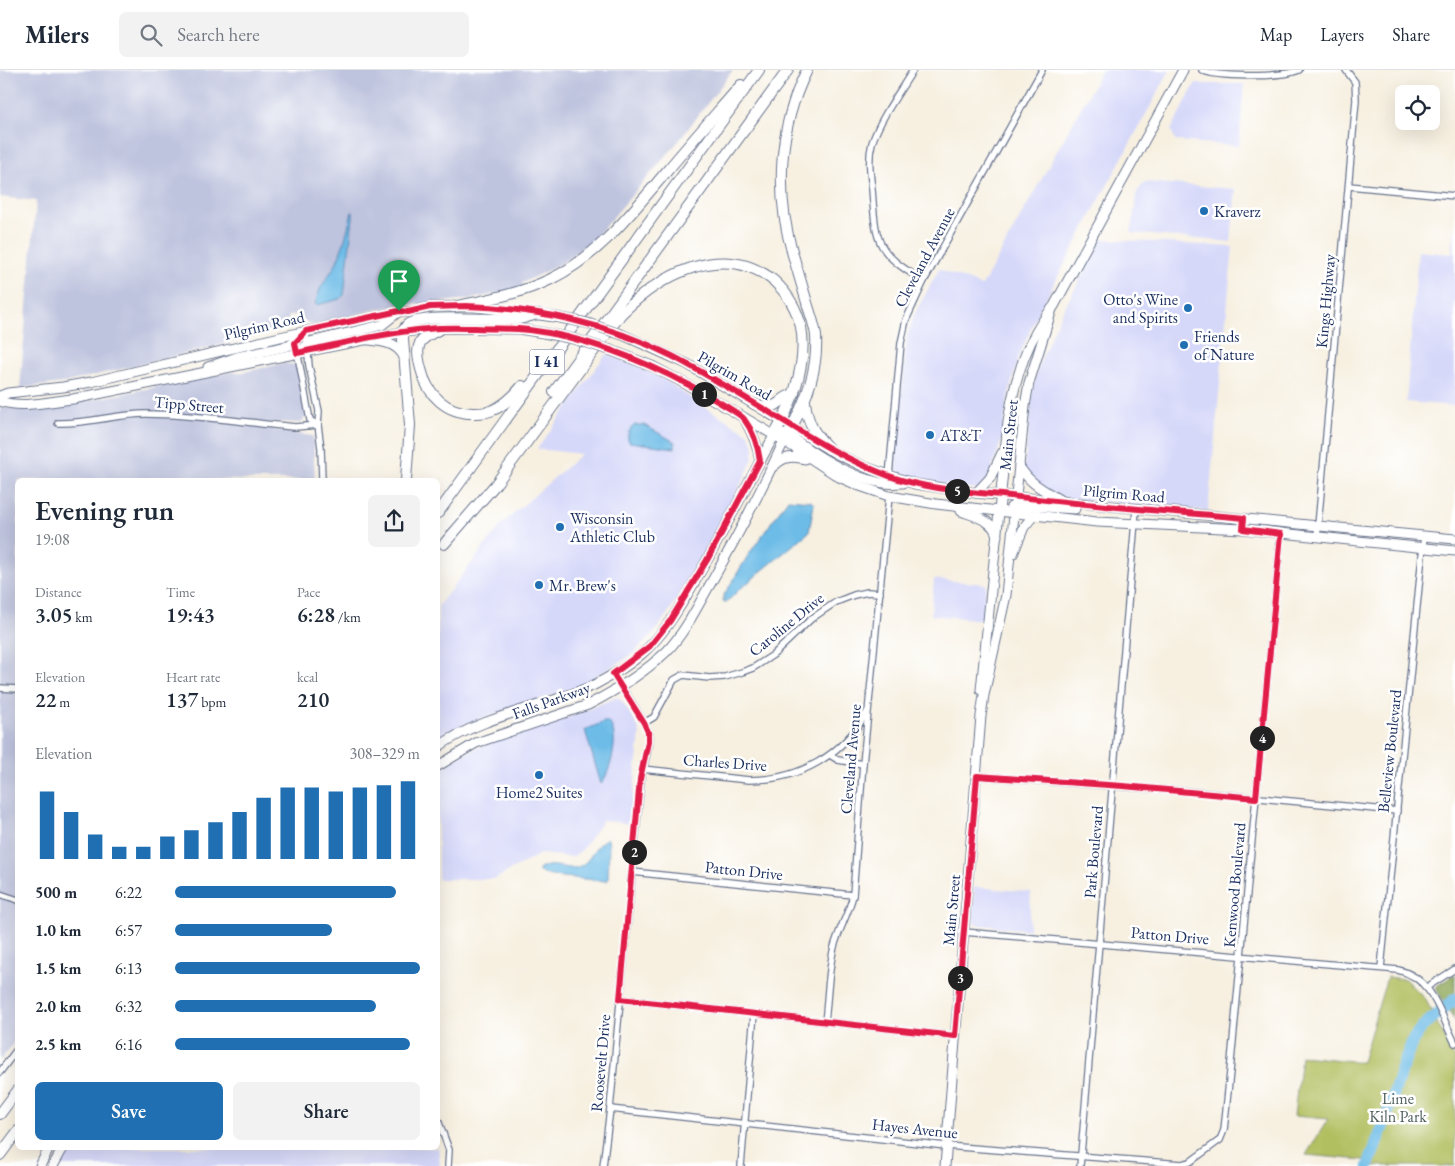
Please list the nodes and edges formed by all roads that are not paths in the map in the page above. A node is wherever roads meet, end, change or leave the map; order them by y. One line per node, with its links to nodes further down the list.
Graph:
1 (759, 70): 12 (highway, I 41); 14 (highway)
2 (788, 70): 70 (highway, I 41)
3 (807, 70): 32 (highway)
4 (913, 70): 13 (street)
5 (1042, 70): 13 (street, Cleveland Avenue)
6 (1184, 70): 15 (street, Main Street)
7 (1202, 70): 8 (street)
8 (1299, 70)
9 (1346, 70): 10 (street, Kings Highway)
10 (1349, 186): 11 (street); 63 (street, Kings Highway)
11 (1455, 196)
12 (657, 211): 18 (highway); 57 (highway, I 41)
13 (924, 281): 46 (street, Cleveland Avenue)
14 (453, 307): 16 (street, Pilgrim Road); 17 (street, Pilgrim Road)
15 (1052, 308): 26 (street, Main Street); 27 (street, Main Street)
16 (399, 311): 19 (street, Pilgrim Road); 23 (street)
17 (538, 314): 20 (highway); 33 (street, Pilgrim Road, bridge)
18 (442, 328): 20 (street, Pilgrim Road); 34 (street, Pilgrim Road, bridge)
19 (306, 331): 21 (street, Pilgrim Road); 23 (street)
20 (403, 332): 22 (street, Pilgrim Road); 25 (highway)
21 (294, 338): 24 (street); 28 (street); 30 (street, Pilgrim Road)
22 (364, 339): 23 (street, Pilgrim Road); 25 (highway)
23 (308, 347): 24 (street); 37 (street)
24 (297, 353): 28 (street, Pilgrim Road); 37 (street)
25 (405, 357): 48 (highway)
26 (1020, 369): 27 (street); 40 (street, Main Street)
27 (1033, 371): 44 (street, Main Street)
28 (199, 373): 31 (street, Pilgrim Road)
29 (794, 394): 33 (highway); 35 (highway); 70 (highway)
30 (0, 396)
31 (0, 401)
32 (805, 401): 38 (highway); 41 (highway)
33 (754, 404): 35 (street, Pilgrim Road)
34 (743, 418): 39 (street, Pilgrim Road); 42 (street)
35 (783, 421): 38 (street, Pilgrim Road); 39 (highway)
36 (58, 423): 37 (street, Tipp Street)
37 (318, 425): 47 (street)
38 (788, 434): 39 (street); 41 (street, Pilgrim Road); 43 (street, Pilgrim Road); 45 (street, Falls Parkway); 49 (street)
39 (774, 436): 42 (street, Falls Parkway)
40 (1006, 441): 50 (street); 51 (street, Main Street)
41 (829, 449): 46 (street, Pilgrim Road)
42 (760, 461): 76 (street, Falls Parkway)
43 (814, 462): 45 (street); 52 (street, Pilgrim Road)
44 (1019, 466): 53 (street); 54 (street, Main Street)
45 (772, 468): 78 (street, Falls Parkway)
46 (889, 476): 49 (street, Pilgrim Road)
47 (322, 478)
48 (406, 478)
49 (915, 484): 50 (street, Pilgrim Road)
50 (976, 494): 51 (street, Pilgrim Road)
51 (1001, 495): 54 (street, Pilgrim Road); 59 (street, Main Street)
52 (889, 496): 56 (street, Pilgrim Road); 75 (street, Cleveland Avenue)
53 (1064, 502): 54 (street, Pilgrim Road); 55 (street, Pilgrim Road)
54 (1015, 505): 55 (street); 59 (street, Pilgrim Road); 60 (street, Pilgrim Road); 74 (street, Main Street)
55 (1090, 505): 58 (street, Pilgrim Road)
56 (949, 506): 59 (street, Pilgrim Road); 67 (street)
57 (440, 510)
58 (1136, 510): 61 (street, Pilgrim Road); 62 (street, Park Boulevard)
59 (1000, 512): 67 (street, Main Street)
60 (1034, 516): 62 (street, Pilgrim Road); 74 (street)
61 (1244, 518): 63 (street, Pilgrim Road); 64 (street)
62 (1134, 523): 64 (street, Pilgrim Road); 89 (street, Park Boulevard)
63 (1318, 525): 66 (street, Pilgrim Road); 68 (street, Kings Highway)
64 (1243, 529): 65 (street, Pilgrim Road)
65 (1281, 534): 68 (street, Pilgrim Road); 90 (street, Kenwood Boulevard)
66 (1424, 536): 69 (street, Pilgrim Road); 71 (street, Belleview Boulevard)
67 (997, 537): 81 (street, Main Street)
68 (1317, 537): 71 (street, Pilgrim Road)
69 (1455, 539)
70 (444, 544): 72 (highway, I 41)
71 (1423, 548): 73 (street, Pilgrim Road); 91 (street, Belleview Boulevard)
72 (440, 550)
73 (1455, 551)
74 (1008, 568): 81 (street, Main Street)
75 (880, 593): 80 (street, Cleveland Avenue); 82 (street, Caroline Drive)
76 (613, 674): 78 (street, Roosevelt Drive); 83 (street, Falls Parkway)
77 (0, 688): 79 (street)
78 (622, 688): 82 (street, Roosevelt Drive); 86 (street, Falls Parkway)
79 (15, 689)
80 (868, 709): 84 (street, Charles Drive); 85 (street, Cleveland Avenue)
81 (981, 716): 88 (street, Main Street)
82 (644, 723): 87 (street, Roosevelt Drive)
83 (440, 746)
84 (830, 755): 85 (street); 87 (street, Charles Drive)
85 (863, 764): 94 (street, Cleveland Avenue)
86 (440, 765)
87 (642, 769): 92 (street, Roosevelt Drive)
88 (977, 776): 89 (street); 96 (street, Main Street)
89 (1112, 786): 90 (street); 97 (street, Park Boulevard)
90 (1256, 798): 91 (street); 98 (street, Kenwood Boulevard)
91 (1397, 811): 99 (street, Belleview Boulevard)
92 (632, 872): 94 (street, Patton Drive); 102 (street, Roosevelt Drive)
93 (0, 894): 95 (street)
94 (853, 895): 104 (street, Cleveland Avenue)
95 (15, 899)
96 (964, 932): 97 (street, Patton Drive); 105 (street, Main Street)
97 (1099, 943): 98 (street, Patton Drive); 120 (street, Park Boulevard)
98 (1241, 956): 99 (street, Patton Drive); 116 (street, Kenwood Boulevard)
99 (1381, 968): 101 (street, Patton Drive)
100 (1455, 970): 101 (street)
101 (1427, 987): 106 (street)
102 (620, 999): 103 (street); 110 (street, Roosevelt Drive)
103 (754, 1014): 104 (street); 112 (street)
104 (825, 1022): 105 (street)
105 (955, 1036): 115 (street, Main Street)
106 (1455, 1043)
107 (15, 1052): 108 (street)
108 (0, 1072)
109 (15, 1094): 111 (highway)
110 (610, 1109): 112 (street, Hayes Avenue); 124 (street, Roosevelt Drive)
111 (0, 1114)
112 (745, 1123): 115 (street, Hayes Avenue); 125 (street)
113 (440, 1125): 123 (street)
114 (15, 1135): 119 (highway)
115 (946, 1146): 120 (street, Hayes Avenue); 126 (street, Main Street)
116 (1212, 1146): 120 (street, Hayes Avenue)
117 (49, 1150): 121 (street)
118 (63, 1150): 122 (street)
119 (0, 1155)
120 (1081, 1157): 127 (street, Park Boulevard)
121 (40, 1166)
122 (53, 1166)
123 (448, 1166)
124 (603, 1166)
125 (741, 1166)
126 (945, 1166)
127 (1080, 1166)

